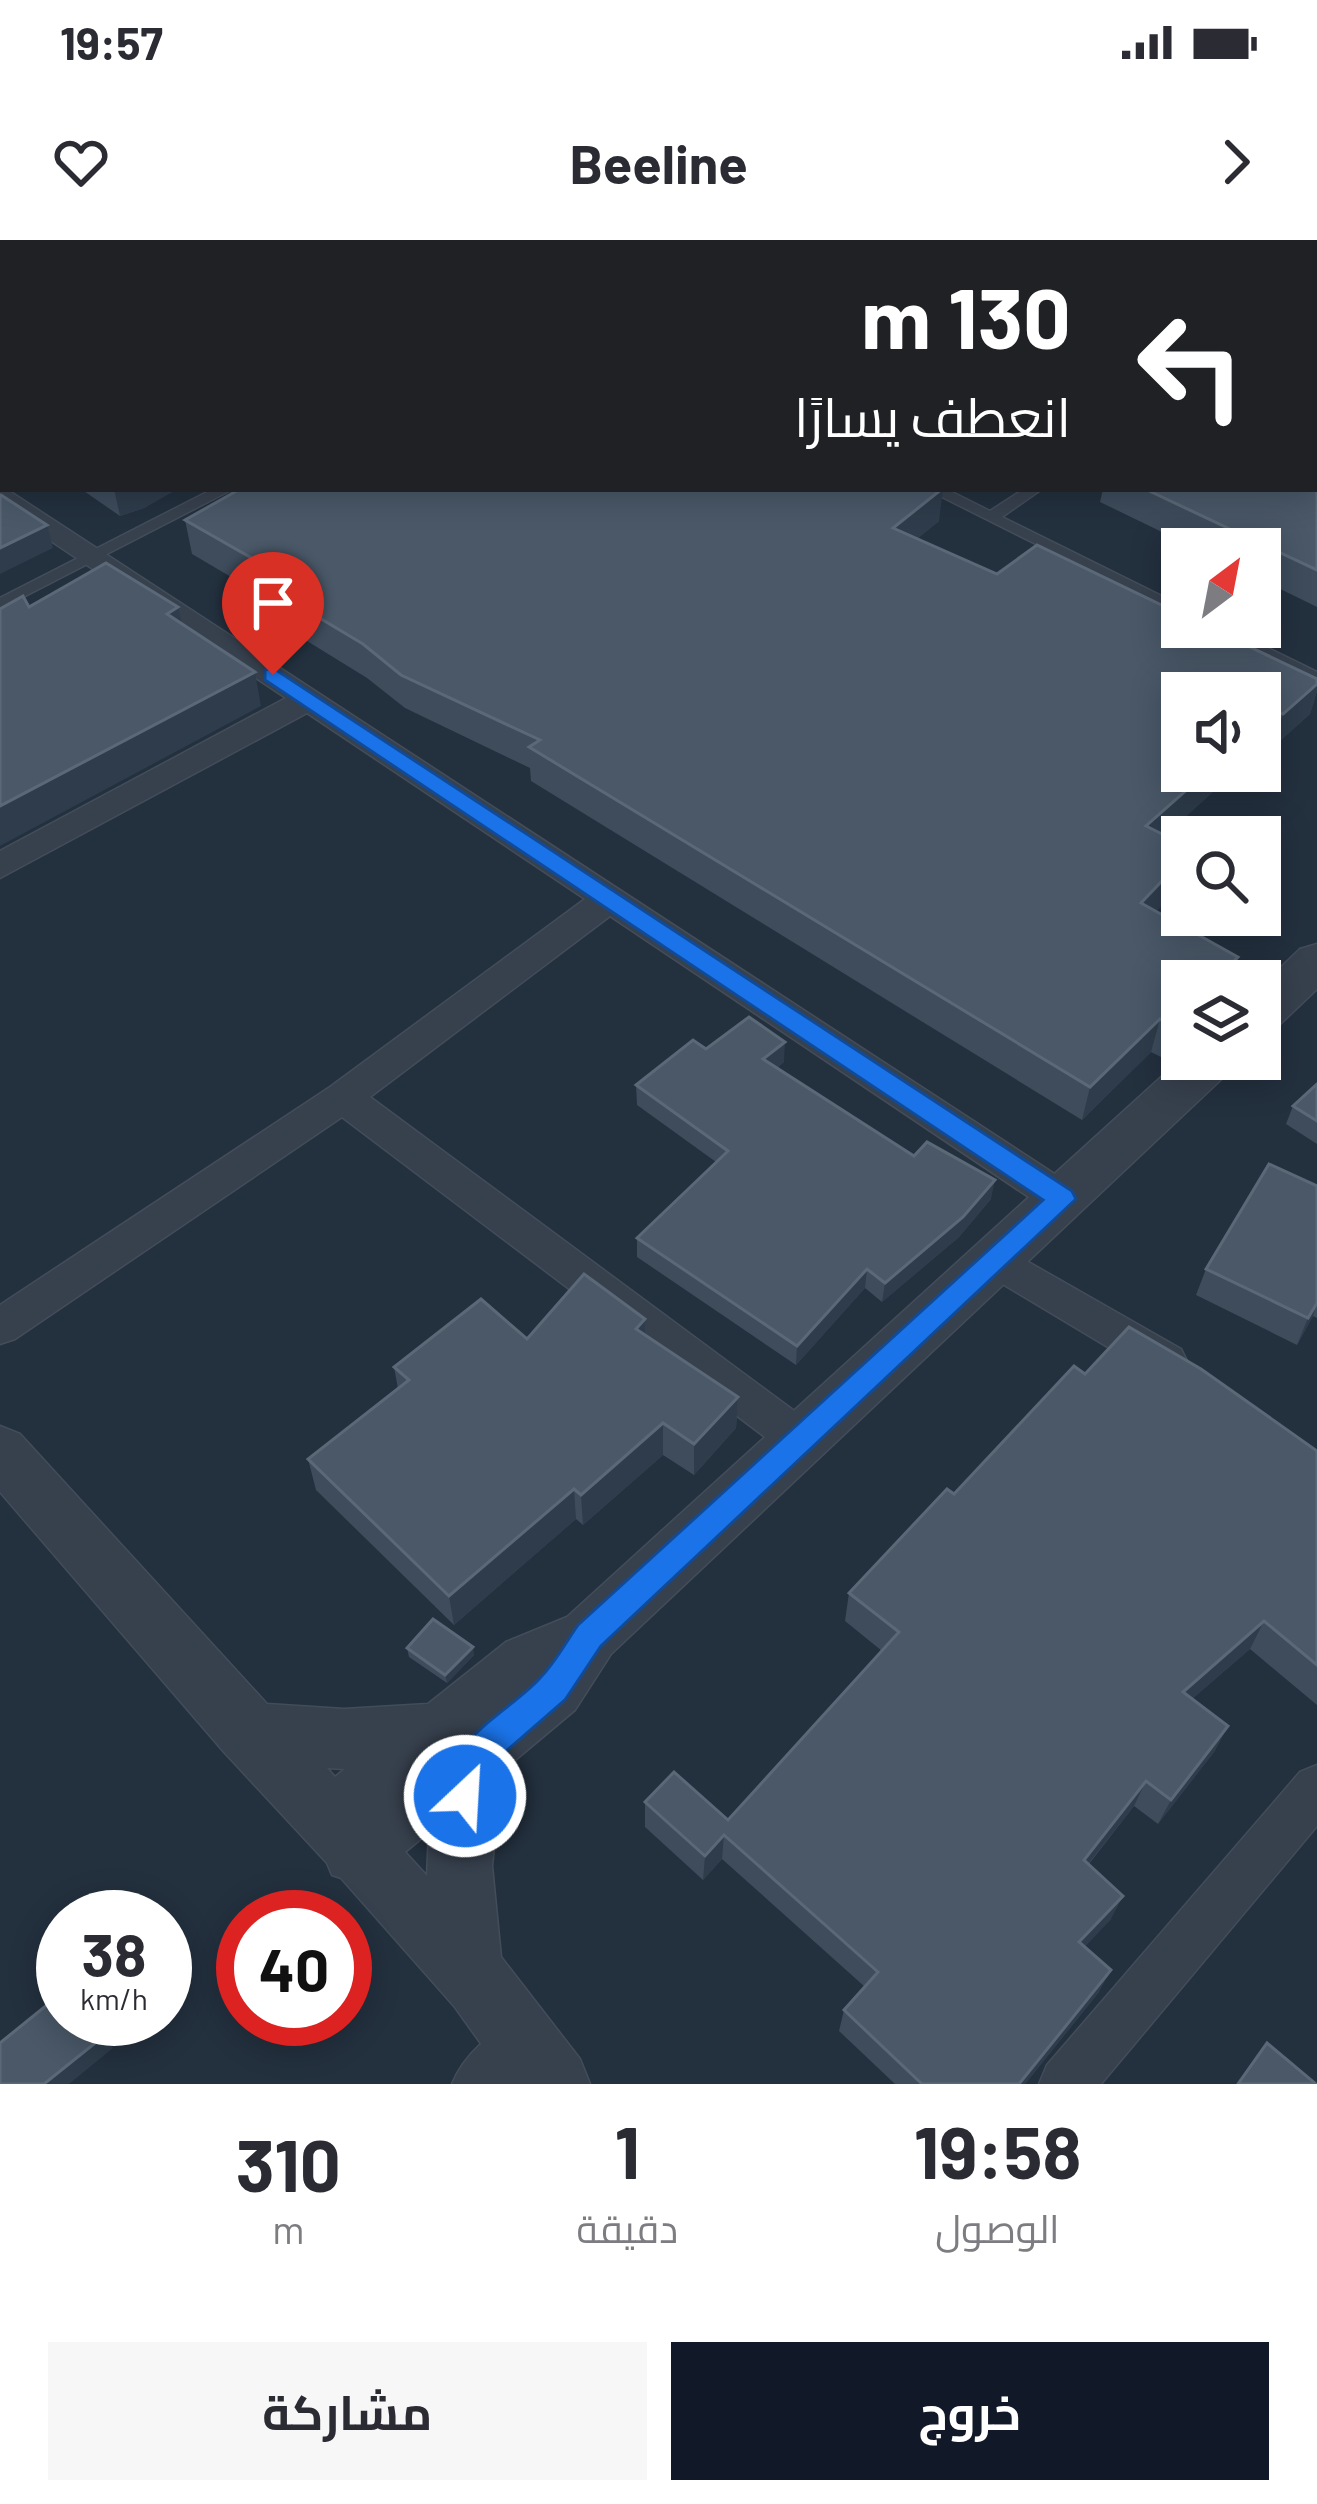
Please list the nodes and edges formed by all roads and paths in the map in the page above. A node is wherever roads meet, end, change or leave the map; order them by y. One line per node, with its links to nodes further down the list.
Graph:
1 (219, 492): 6 (lane)
2 (940, 492): 5 (lane)
3 (1030, 492): 5 (lane)
4 (0, 494): 6 (street)
5 (991, 518): 7 (lane)
6 (94, 556): 8 (lane); 11 (street)
7 (1161, 602)
8 (0, 604)
9 (1254, 648): 10 (lane)
10 (1317, 679)
11 (309, 699): 12 (street); 13 (street)
12 (0, 866)
13 (610, 898): 17 (street); 18 (street)
14 (1317, 962): 15 (street)
15 (1281, 995)
16 (1190, 1080): 18 (street)
17 (343, 1096): 20 (street); 22 (street)
18 (1063, 1199): 19 (street)
19 (995, 1259): 21 (street); 22 (street)
20 (0, 1328)
21 (1196, 1379)
22 (801, 1440): 25 (street)
23 (0, 1451): 24 (street)
24 (246, 1731): 25 (street); 27 (street)
25 (460, 1744): 27 (street); 28 (street)
26 (1317, 1789): 30 (street)
27 (342, 1837): 28 (street)
28 (470, 1973): 29 (street)
29 (518, 2071)
30 (1066, 2084)

